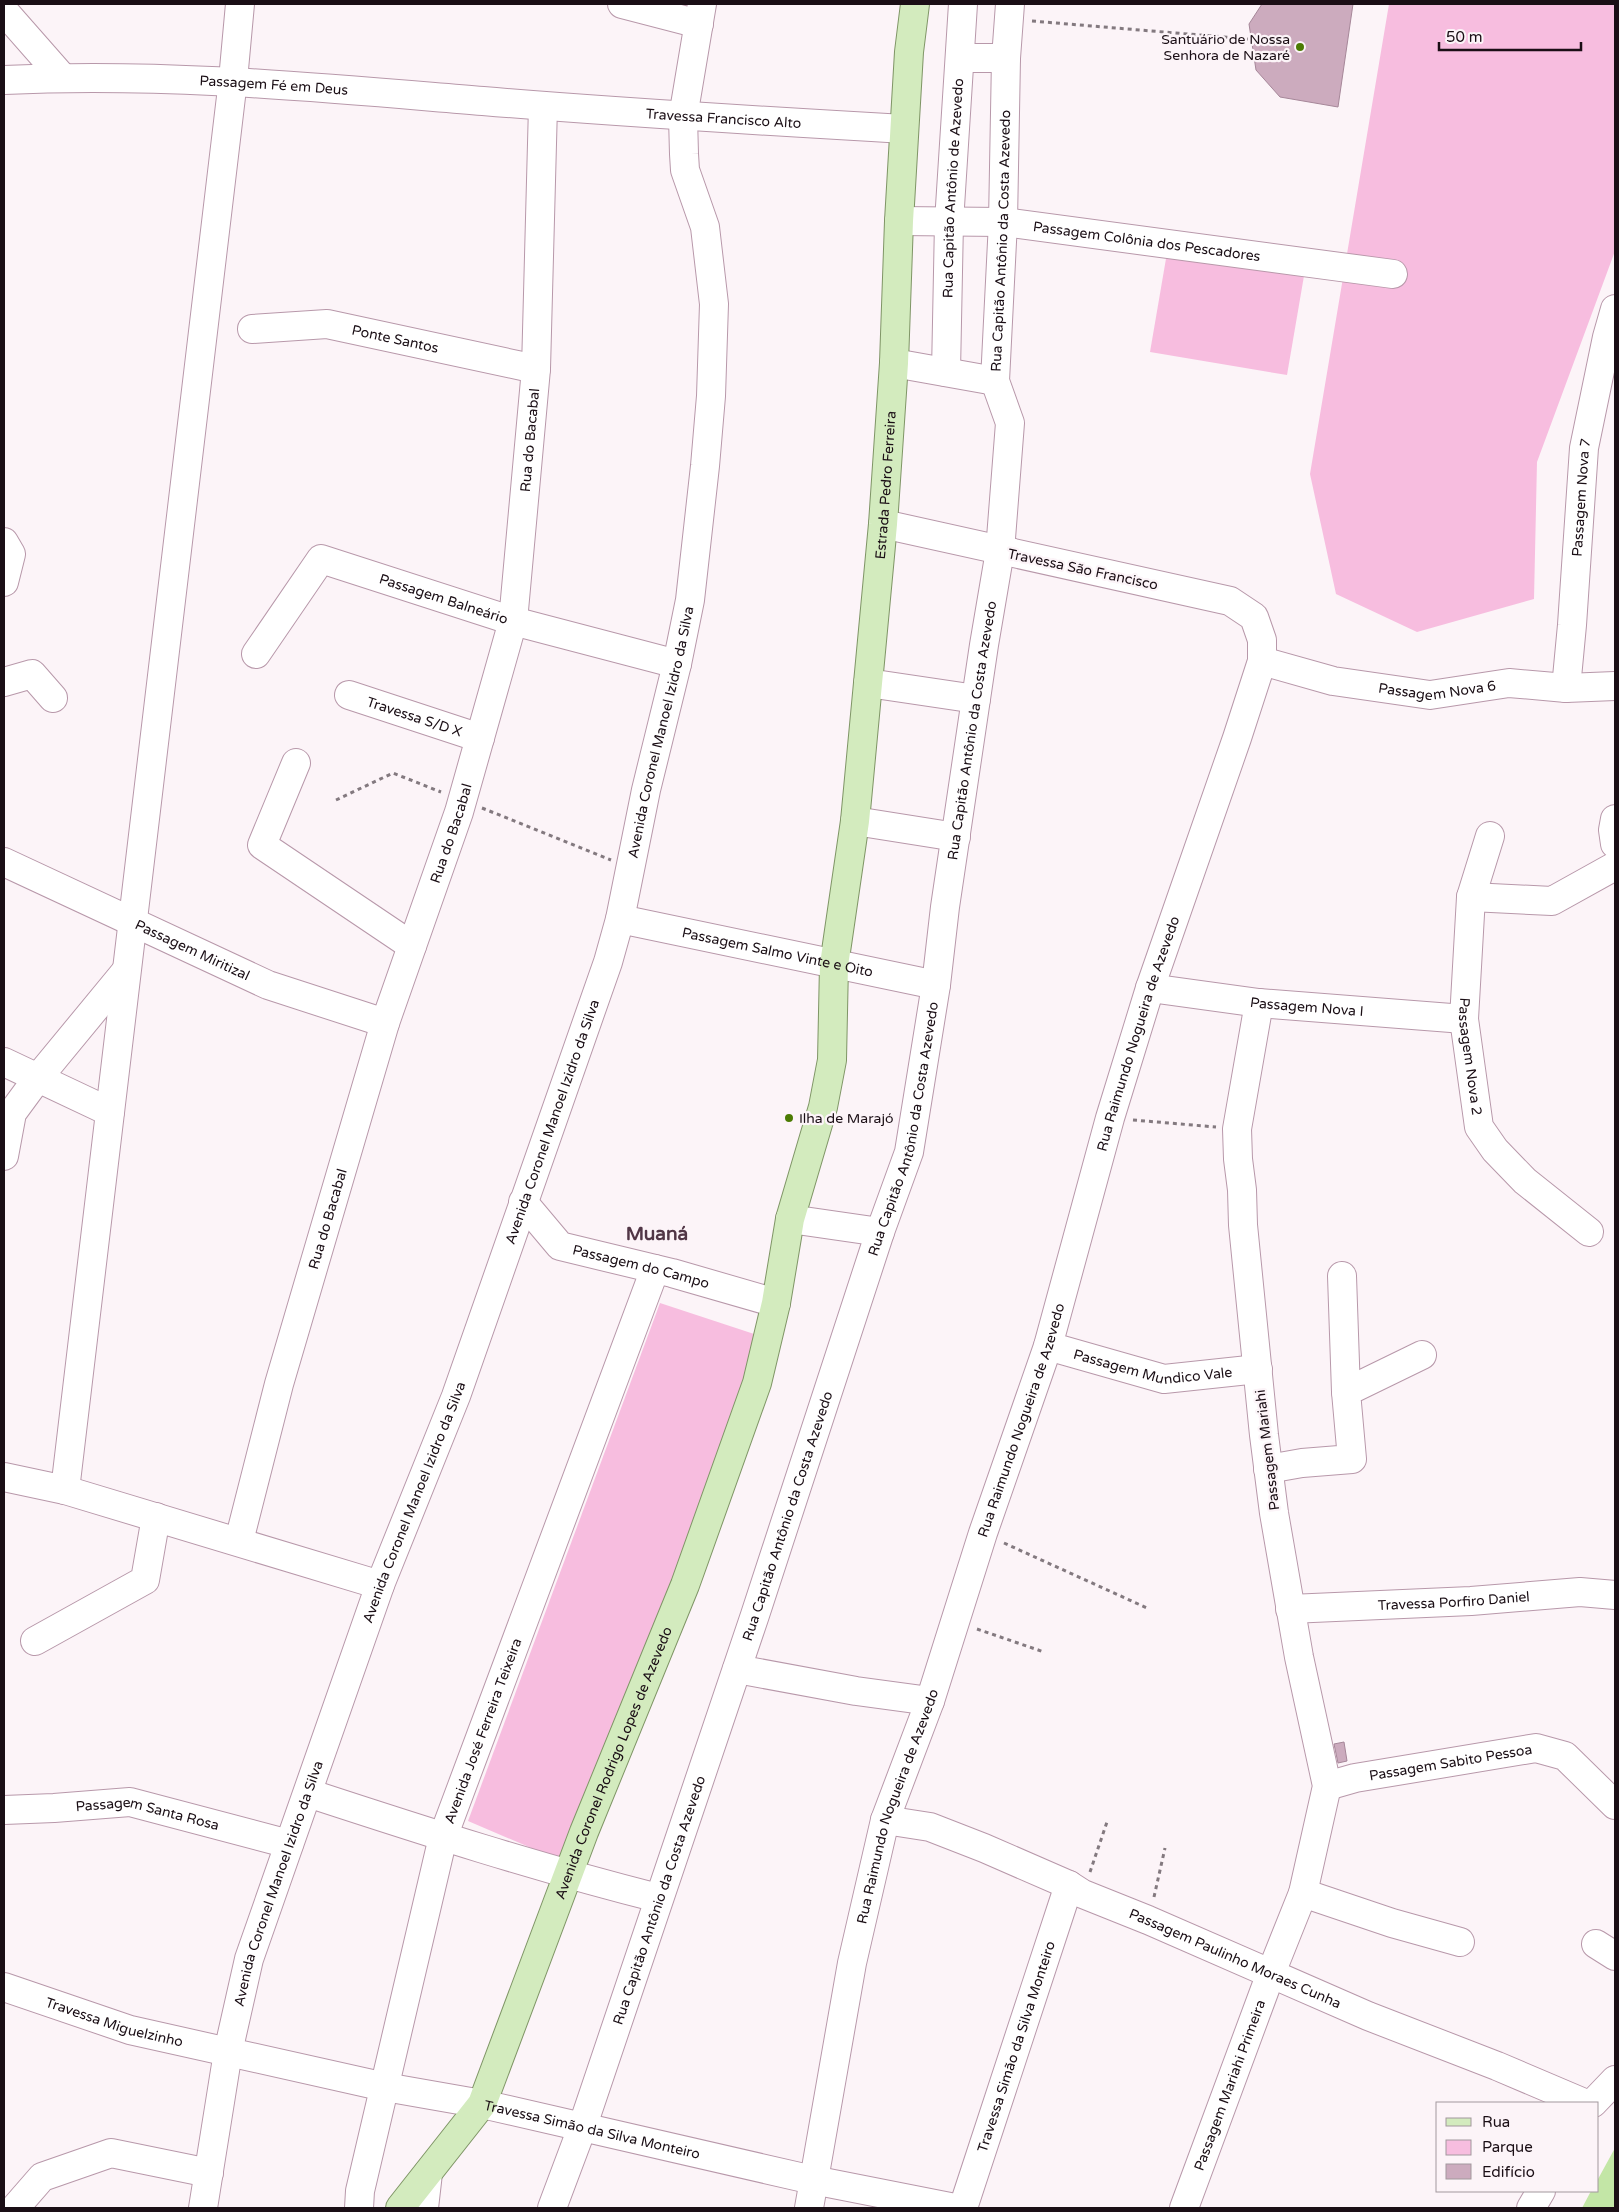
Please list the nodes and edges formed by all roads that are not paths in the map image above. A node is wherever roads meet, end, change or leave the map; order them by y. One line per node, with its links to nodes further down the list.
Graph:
1 (240, 4): 12 (street)
2 (622, 4): 7 (street)
3 (915, 4): 15 (main road, Estrada Pedro Ferreira)
4 (964, 4): 8 (street, Rua Capitão Antônio de Azevedo)
5 (4, 11): 10 (street)
6 (1010, 11): 9 (street, Rua Capitão Antônio da Costa Azevedo)
7 (700, 14): 14 (street, Avenida Coronel Manoel Izidro da Silva)
8 (961, 58): 9 (street); 17 (street, Rua Capitão Antônio de Azevedo)
9 (1006, 58): 18 (street, Rua Capitão Antônio da Costa Azevedo)
10 (62, 77): 11 (street, Passagem Fé em Deus); 12 (street, Passagem Fé em Deus)
11 (4, 80)
12 (233, 80): 13 (street, Passagem Fé em Deus); 52 (street)
13 (543, 106): 14 (street, Travessa Francisco Alto); 23 (street, Rua do Bacabal)
14 (683, 117): 15 (street, Travessa Francisco Alto); 33 (street, Avenida Coronel Manoel Izidro da Silva)
15 (904, 129): 16 (main road, Estrada Pedro Ferreira)
16 (898, 221): 17 (street, Passagem Colônia dos Pescadores); 22 (main road, Estrada Pedro Ferreira)
17 (949, 222): 18 (street, Passagem Colônia dos Pescadores); 24 (street, Rua Capitão Antônio de Azevedo)
18 (1003, 222): 19 (street, Passagem Colônia dos Pescadores); 25 (street, Rua Capitão Antônio da Costa Azevedo)
19 (1393, 274)
20 (1615, 309): 37 (street, Passagem Nova 7)
21 (252, 329): 23 (street, Ponte Santos)
22 (894, 364): 24 (street); 26 (main road, Estrada Pedro Ferreira)
23 (536, 369): 30 (street, Rua do Bacabal)
24 (946, 372): 25 (street)
25 (995, 381): 28 (street, Rua Capitão Antônio da Costa Azevedo)
26 (884, 524): 28 (street, Travessa São Francisco); 35 (main road, Estrada Pedro Ferreira)
27 (4, 542): 29 (street)
28 (1000, 551): 31 (street, Travessa São Francisco); 40 (street, Rua Capitão Antônio da Costa Azevedo)
29 (4, 582)
30 (514, 621): 32 (street, Passagem Balneário); 33 (street, Passagem Balneário); 41 (street, Rua do Bacabal)
31 (1262, 651): 37 (street, Passagem Nova 6); 58 (street, Rua Raimundo Nogueira de Azevedo)
32 (256, 654)
33 (677, 664): 51 (street, Avenida Coronel Manoel Izidro da Silva)
34 (4, 682): 39 (street)
35 (868, 683): 40 (street); 44 (main road, Estrada Pedro Ferreira)
36 (1615, 686): 37 (street, Passagem Nova 6)
37 (1566, 688)
38 (349, 695): 41 (street, Travessa S/D X)
39 (52, 698)
40 (976, 699): 46 (street, Rua Capitão Antônio da Costa Azevedo)
41 (480, 738): 54 (street, Rua do Bacabal)
42 (296, 763): 54 (street)
43 (1615, 819): 47 (street)
44 (855, 821): 46 (street); 55 (main road, Estrada Pedro Ferreira)
45 (1490, 836): 50 (street, Passagem Nova 2)
46 (956, 837): 57 (street, Rua Capitão Antônio da Costa Azevedo)
47 (1615, 844)
48 (4, 862): 52 (street, Passagem Miritizal)
49 (1615, 866): 50 (street)
50 (1471, 897): 60 (street, Passagem Nova 2)
51 (620, 919): 55 (street, Passagem Salmo Vinte e Oito); 66 (street, Avenida Coronel Manoel Izidro da Silva)
52 (132, 922): 53 (street, Passagem Miritizal); 56 (street)
53 (168, 938): 56 (street); 61 (street, Passagem Miritizal)
54 (412, 946): 61 (street, Rua do Bacabal)
55 (834, 965): 57 (street, Passagem Salmo Vinte e Oito); 67 (main road, Estrada Pedro Ferreira)
56 (126, 971): 63 (street); 64 (street)
57 (936, 984): 68 (street, Rua Capitão Antônio da Costa Azevedo)
58 (1150, 988): 59 (street, Passagem Nova I); 73 (street, Rua Raimundo Nogueira de Azevedo)
59 (1259, 1003): 60 (street, Passagem Nova I); 75 (street, Passagem Mariahi)
60 (1464, 1019): 69 (street, Passagem Nova 2)
61 (385, 1023): 81 (street, Rua do Bacabal)
62 (4, 1062): 63 (street)
63 (37, 1079): 64 (street); 65 (street)
64 (110, 1112): 79 (street)
65 (4, 1156)
66 (523, 1202): 70 (street, Passagem do Campo); 82 (street, Avenida Coronel Manoel Izidro da Silva)
67 (790, 1219): 68 (street); 72 (main road, Avenida Coronel Rodrigo Lopes de Azevedo)
68 (880, 1232): 86 (street, Rua Capitão Antônio da Costa Azevedo)
69 (1589, 1232)
70 (655, 1269): 72 (street, Passagem do Campo); 93 (street, Avenida José Ferreira Teixeira)
71 (1342, 1276): 76 (street)
72 (776, 1303): 95 (main road, Avenida Coronel Rodrigo Lopes de Azevedo)
73 (1048, 1346): 75 (street, Passagem Mundico Vale); 87 (street, Rua Raimundo Nogueira de Azevedo)
74 (1422, 1355): 76 (street)
75 (1258, 1369): 77 (street, Passagem Mariahi)
76 (1346, 1392): 77 (street)
77 (1268, 1470): 84 (street, Passagem Mariahi)
78 (4, 1477): 79 (street)
79 (65, 1490): 80 (street)
80 (156, 1517): 81 (street); 85 (street)
81 (239, 1541): 82 (street)
82 (380, 1585): 89 (street, Avenida Coronel Manoel Izidro da Silva)
83 (1615, 1595): 84 (street, Travessa Porfiro Daniel)
84 (1290, 1608): 88 (street, Passagem Mariahi)
85 (35, 1641)
86 (737, 1669): 87 (street); 98 (street, Rua Capitão Antônio da Costa Azevedo)
87 (930, 1701): 92 (street, Rua Raimundo Nogueira de Azevedo)
88 (1327, 1786): 90 (street, Passagem Sabito Pessoa); 97 (street, Passagem Mariahi)
89 (308, 1793): 93 (street); 94 (street, Avenida Coronel Manoel Izidro da Silva)
90 (1615, 1805)
91 (4, 1810): 94 (street, Passagem Santa Rosa)
92 (885, 1820): 96 (street, Passagem Paulinho Moraes Cunha); 111 (street, Rua Raimundo Nogueira de Azevedo)
93 (443, 1838): 95 (street); 104 (street, Avenida José Ferreira Teixeira)
94 (289, 1844): 102 (street, Avenida Coronel Manoel Izidro da Silva)
95 (569, 1876): 98 (street); 107 (main road, Avenida Coronel Rodrigo Lopes de Azevedo)
96 (1076, 1889): 100 (street, Passagem Paulinho Moraes Cunha); 121 (street, Travessa Simão da Silva Monteiro)
97 (1303, 1893): 99 (street); 100 (street, Passagem Mariahi Primeira)
98 (658, 1898): 108 (street, Rua Capitão Antônio da Costa Azevedo)
99 (1460, 1942)
100 (1271, 1973): 105 (street, Passagem Paulinho Moraes Cunha); 122 (street, Passagem Mariahi Primeira)
101 (4, 1987): 102 (street, Travessa Miguelzinho)
102 (228, 2052): 104 (street, Travessa Simão da Silva Monteiro); 109 (street, Avenida Coronel Manoel Izidro da Silva)
103 (1615, 2080): 106 (street)
104 (385, 2087): 107 (street, Travessa Simão da Silva Monteiro); 115 (street, Avenida José Ferreira Teixeira)
105 (1582, 2102)
106 (1594, 2102)
107 (482, 2104): 108 (street, Travessa Simão da Silva Monteiro); 110 (main road, Avenida Coronel Rodrigo Lopes de Azevedo)
108 (582, 2128): 111 (street, Travessa Simão da Silva Monteiro); 118 (street, Rua Capitão Antônio da Costa Azevedo)
109 (209, 2173): 113 (street); 114 (street, Avenida Coronel Manoel Izidro da Silva)
110 (428, 2173): 116 (main road, Avenida Coronel Rodrigo Lopes de Azevedo); 117 (street)
111 (813, 2180): 119 (street, Rua Raimundo Nogueira de Azevedo); 120 (street, Travessa Simão da Silva Monteiro)
112 (1540, 2192): 123 (street)
113 (15, 2208)
114 (203, 2208)
115 (358, 2208)
116 (400, 2208)
117 (424, 2208)
118 (552, 2208)
119 (809, 2208)
120 (955, 2208)
121 (963, 2208)
122 (1184, 2208)
123 (1531, 2208)

